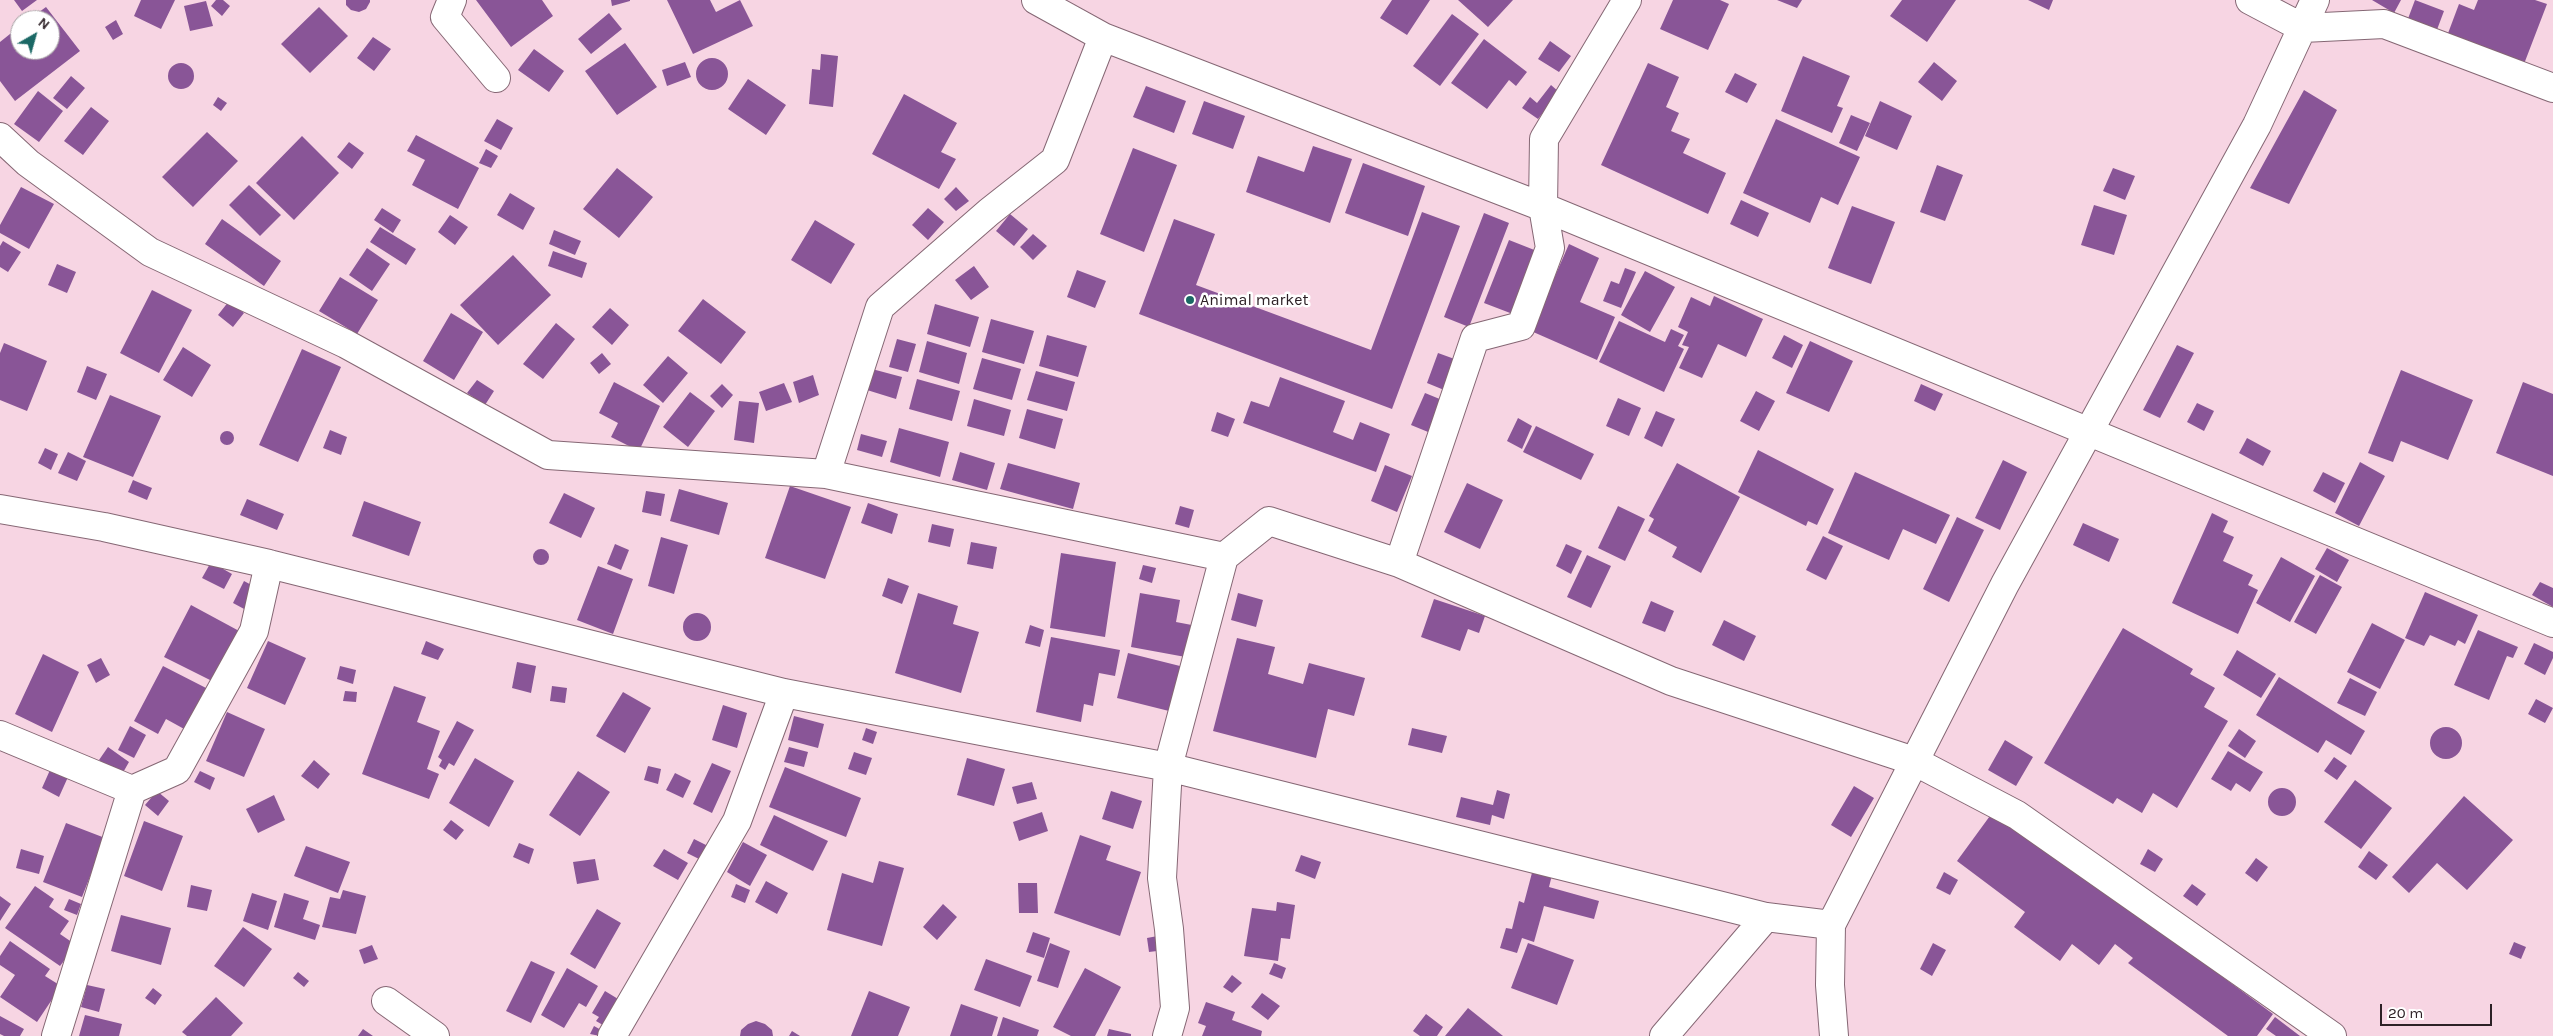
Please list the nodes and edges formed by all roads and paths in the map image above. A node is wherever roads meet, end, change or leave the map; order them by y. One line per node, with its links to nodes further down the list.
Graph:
1 (452, 0): 8 (street)
2 (1036, 0): 7 (street)
3 (1627, 0): 11 (street)
4 (2250, 0): 6 (street)
5 (2316, 0): 6 (street)
6 (2303, 28): 9 (street); 12 (street)
7 (1103, 37): 11 (street); 13 (street)
8 (496, 78)
9 (2553, 88)
10 (0, 137): 13 (street)
11 (1543, 207): 12 (street); 16 (street)
12 (2090, 431): 18 (street); 21 (street)
13 (826, 474): 15 (street)
14 (0, 509): 17 (street)
15 (1224, 557): 16 (street); 22 (street)
16 (1399, 563): 21 (street)
17 (269, 564): 19 (street); 23 (street)
18 (2553, 623)
19 (784, 693): 22 (street); 29 (street)
20 (0, 735): 23 (street)
21 (1914, 761): 25 (street); 33 (street)
22 (1168, 767): 24 (street); 30 (street)
23 (132, 790): 27 (street)
24 (1766, 917): 25 (street); 31 (street)
25 (1831, 925): 32 (street)
26 (386, 1001): 28 (street)
27 (56, 1036)
28 (435, 1036)
29 (612, 1036)
30 (1167, 1036)
31 (1664, 1036)
32 (1834, 1036)
33 (2332, 1036)

